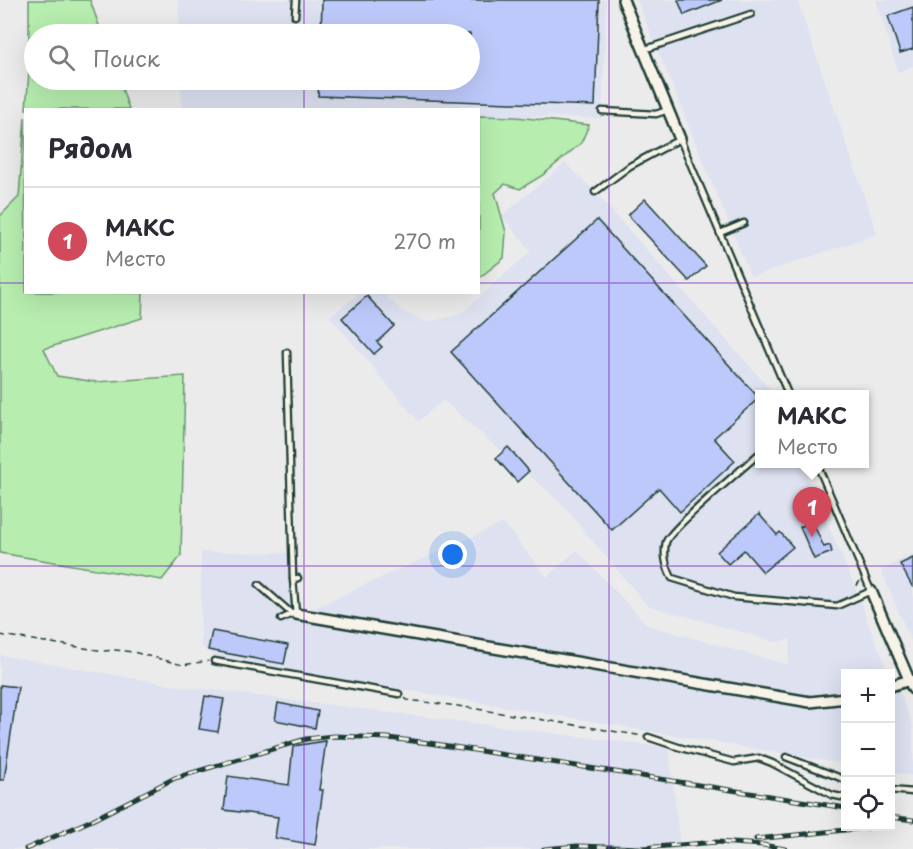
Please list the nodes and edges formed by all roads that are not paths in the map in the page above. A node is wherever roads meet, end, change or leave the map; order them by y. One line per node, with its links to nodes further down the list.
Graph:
1 (296, 0): 4 (lane)
2 (623, 0): 5 (street)
3 (751, 14): 5 (lane)
4 (296, 16)
5 (643, 50): 6 (street)
6 (669, 110): 7 (lane); 8 (street)
7 (602, 111)
8 (680, 139): 9 (lane); 11 (lane)
9 (595, 192)
10 (744, 223): 11 (lane)
11 (720, 233): 13 (lane)
12 (288, 352): 18 (lane)
13 (786, 390)
14 (755, 457): 17 (lane)
15 (819, 468): 17 (lane)
16 (259, 585): 18 (lane)
17 (871, 591): 21 (street)
18 (294, 614): 19 (lane); 24 (street)
19 (281, 619)
20 (214, 661): 23 (lane)
21 (911, 685): 22 (street)
22 (895, 686)
23 (399, 694)
24 (841, 699)
25 (648, 737): 30 (lane)
26 (786, 757): 27 (lane)
27 (841, 778)
28 (895, 790): 29 (lane)
29 (913, 792)
30 (841, 797)

